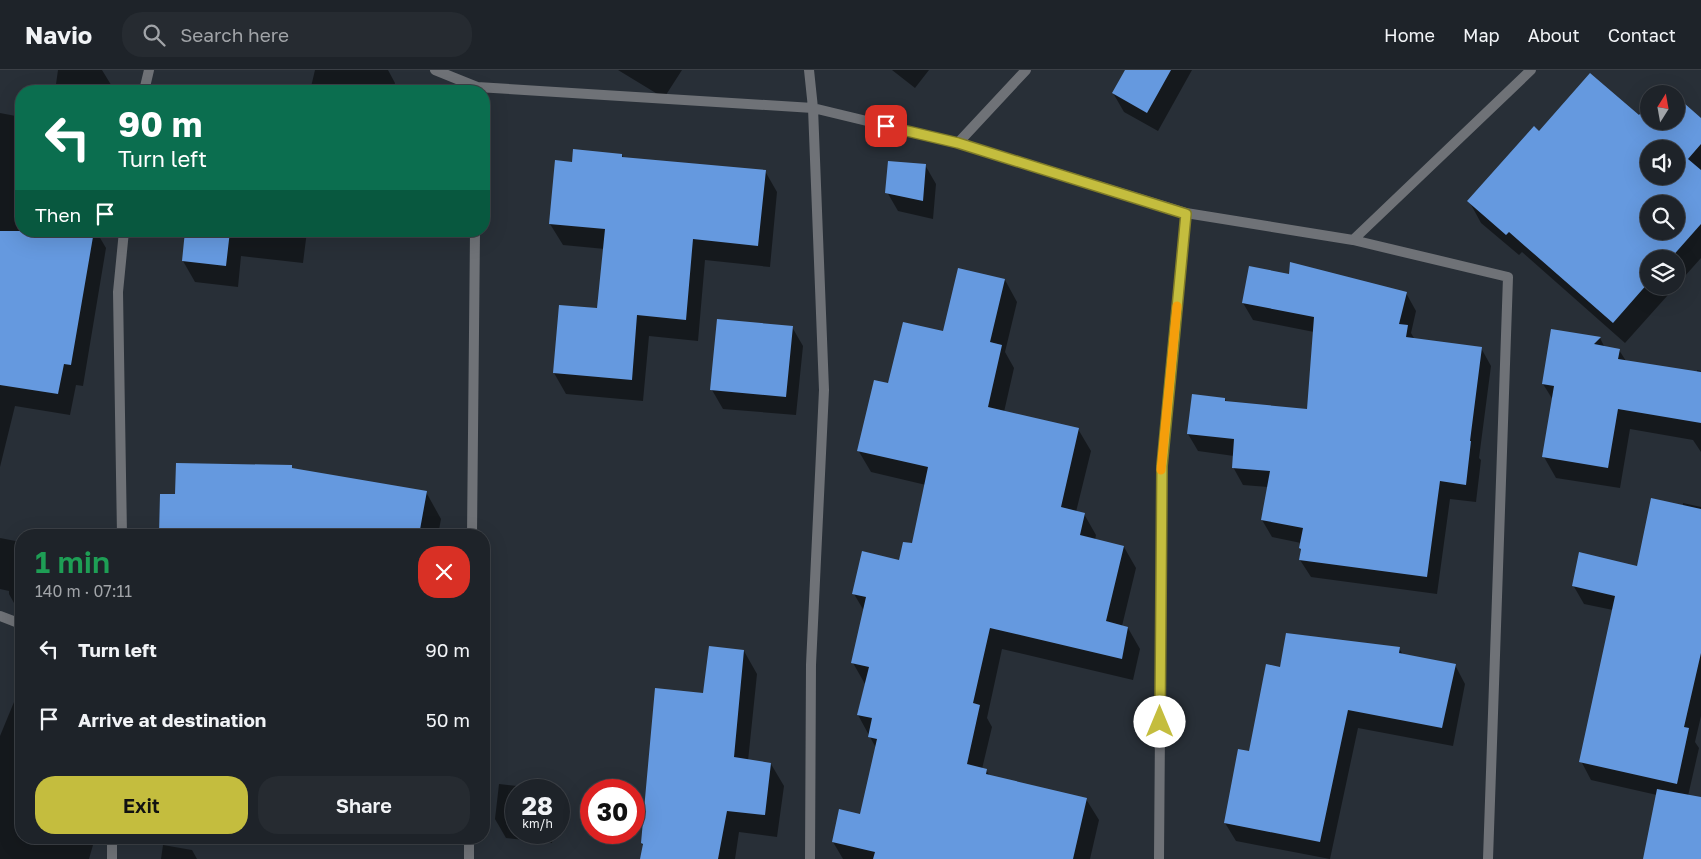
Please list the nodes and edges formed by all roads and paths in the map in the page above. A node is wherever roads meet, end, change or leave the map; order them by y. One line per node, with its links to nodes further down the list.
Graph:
1 (149, 70): 6 (street)
2 (435, 70): 7 (street)
3 (809, 70): 9 (street)
4 (1026, 70): 10 (street)
5 (1530, 70): 14 (street)
6 (145, 85)
7 (468, 85)
8 (490, 90): 9 (street)
9 (813, 108): 10 (street); 23 (street)
10 (958, 143): 11 (street)
11 (1186, 214): 14 (street); 24 (street)
12 (123, 237): 15 (street)
13 (476, 237): 16 (street)
14 (1353, 240): 25 (street)
15 (122, 529)
16 (472, 529)
17 (0, 616): 18 (street)
18 (15, 622)
19 (112, 844): 21 (street)
20 (469, 844): 22 (street)
21 (112, 859)
22 (469, 859)
23 (810, 859)
24 (1159, 859)
25 (1488, 859)

